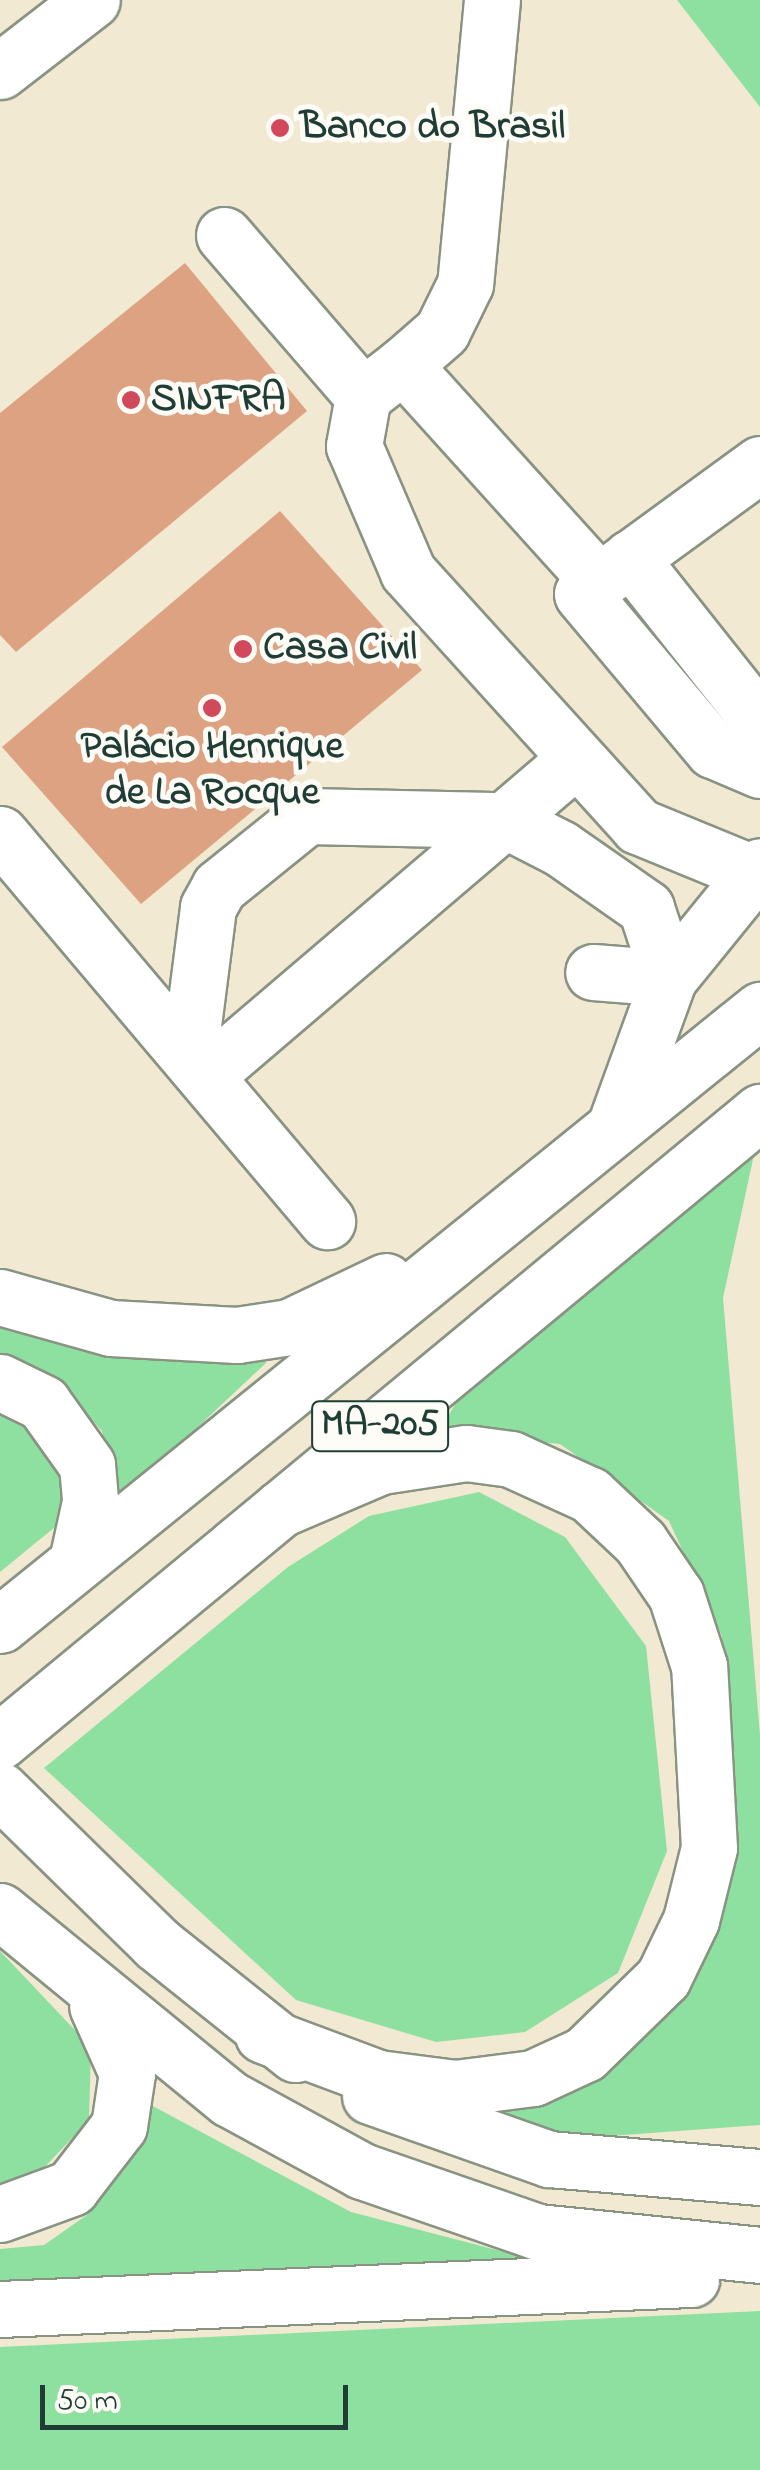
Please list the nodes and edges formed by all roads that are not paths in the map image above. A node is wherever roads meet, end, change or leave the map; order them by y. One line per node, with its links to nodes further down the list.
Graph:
1 (92, 0): 3 (main road)
2 (492, 0): 5 (main road)
3 (0, 71)
4 (224, 235): 5 (main road)
5 (383, 381): 7 (main road); 9 (main road)
6 (760, 464): 7 (main road)
7 (604, 578): 8 (main road); 10 (main road)
8 (760, 722)
9 (575, 760): 11 (main road); 13 (main road)
10 (760, 770)
11 (505, 820): 15 (main road); 17 (main road); 17 (main road)
12 (0, 834): 17 (main road)
13 (755, 869): 15 (main road)
14 (593, 972): 15 (main road)
15 (669, 978): 19 (main road)
16 (760, 1010): 19 (main road, MA-205)
17 (198, 1066): 21 (main road)
18 (760, 1112): 24 (main road, MA-205)
19 (616, 1126): 20 (main road, MA-205)
20 (516, 1208): 22 (main road); 25 (main road, MA-205)
21 (327, 1221)
22 (0, 1297)
23 (0, 1382): 25 (main road)
24 (280, 1510): 27 (main road, MA-205); 31 (main road)
25 (77, 1562): 26 (main road, MA-205)
26 (0, 1626)
27 (0, 1741)
28 (0, 1790): 31 (main road)
29 (0, 1910): 30 (main road)
30 (80, 1984): 33 (main road); 34 (main road)
31 (262, 2035): 32 (main road)
32 (760, 2177)
33 (0, 2214)
34 (760, 2254)
35 (760, 2275): 36 (main road)
36 (0, 2309)

